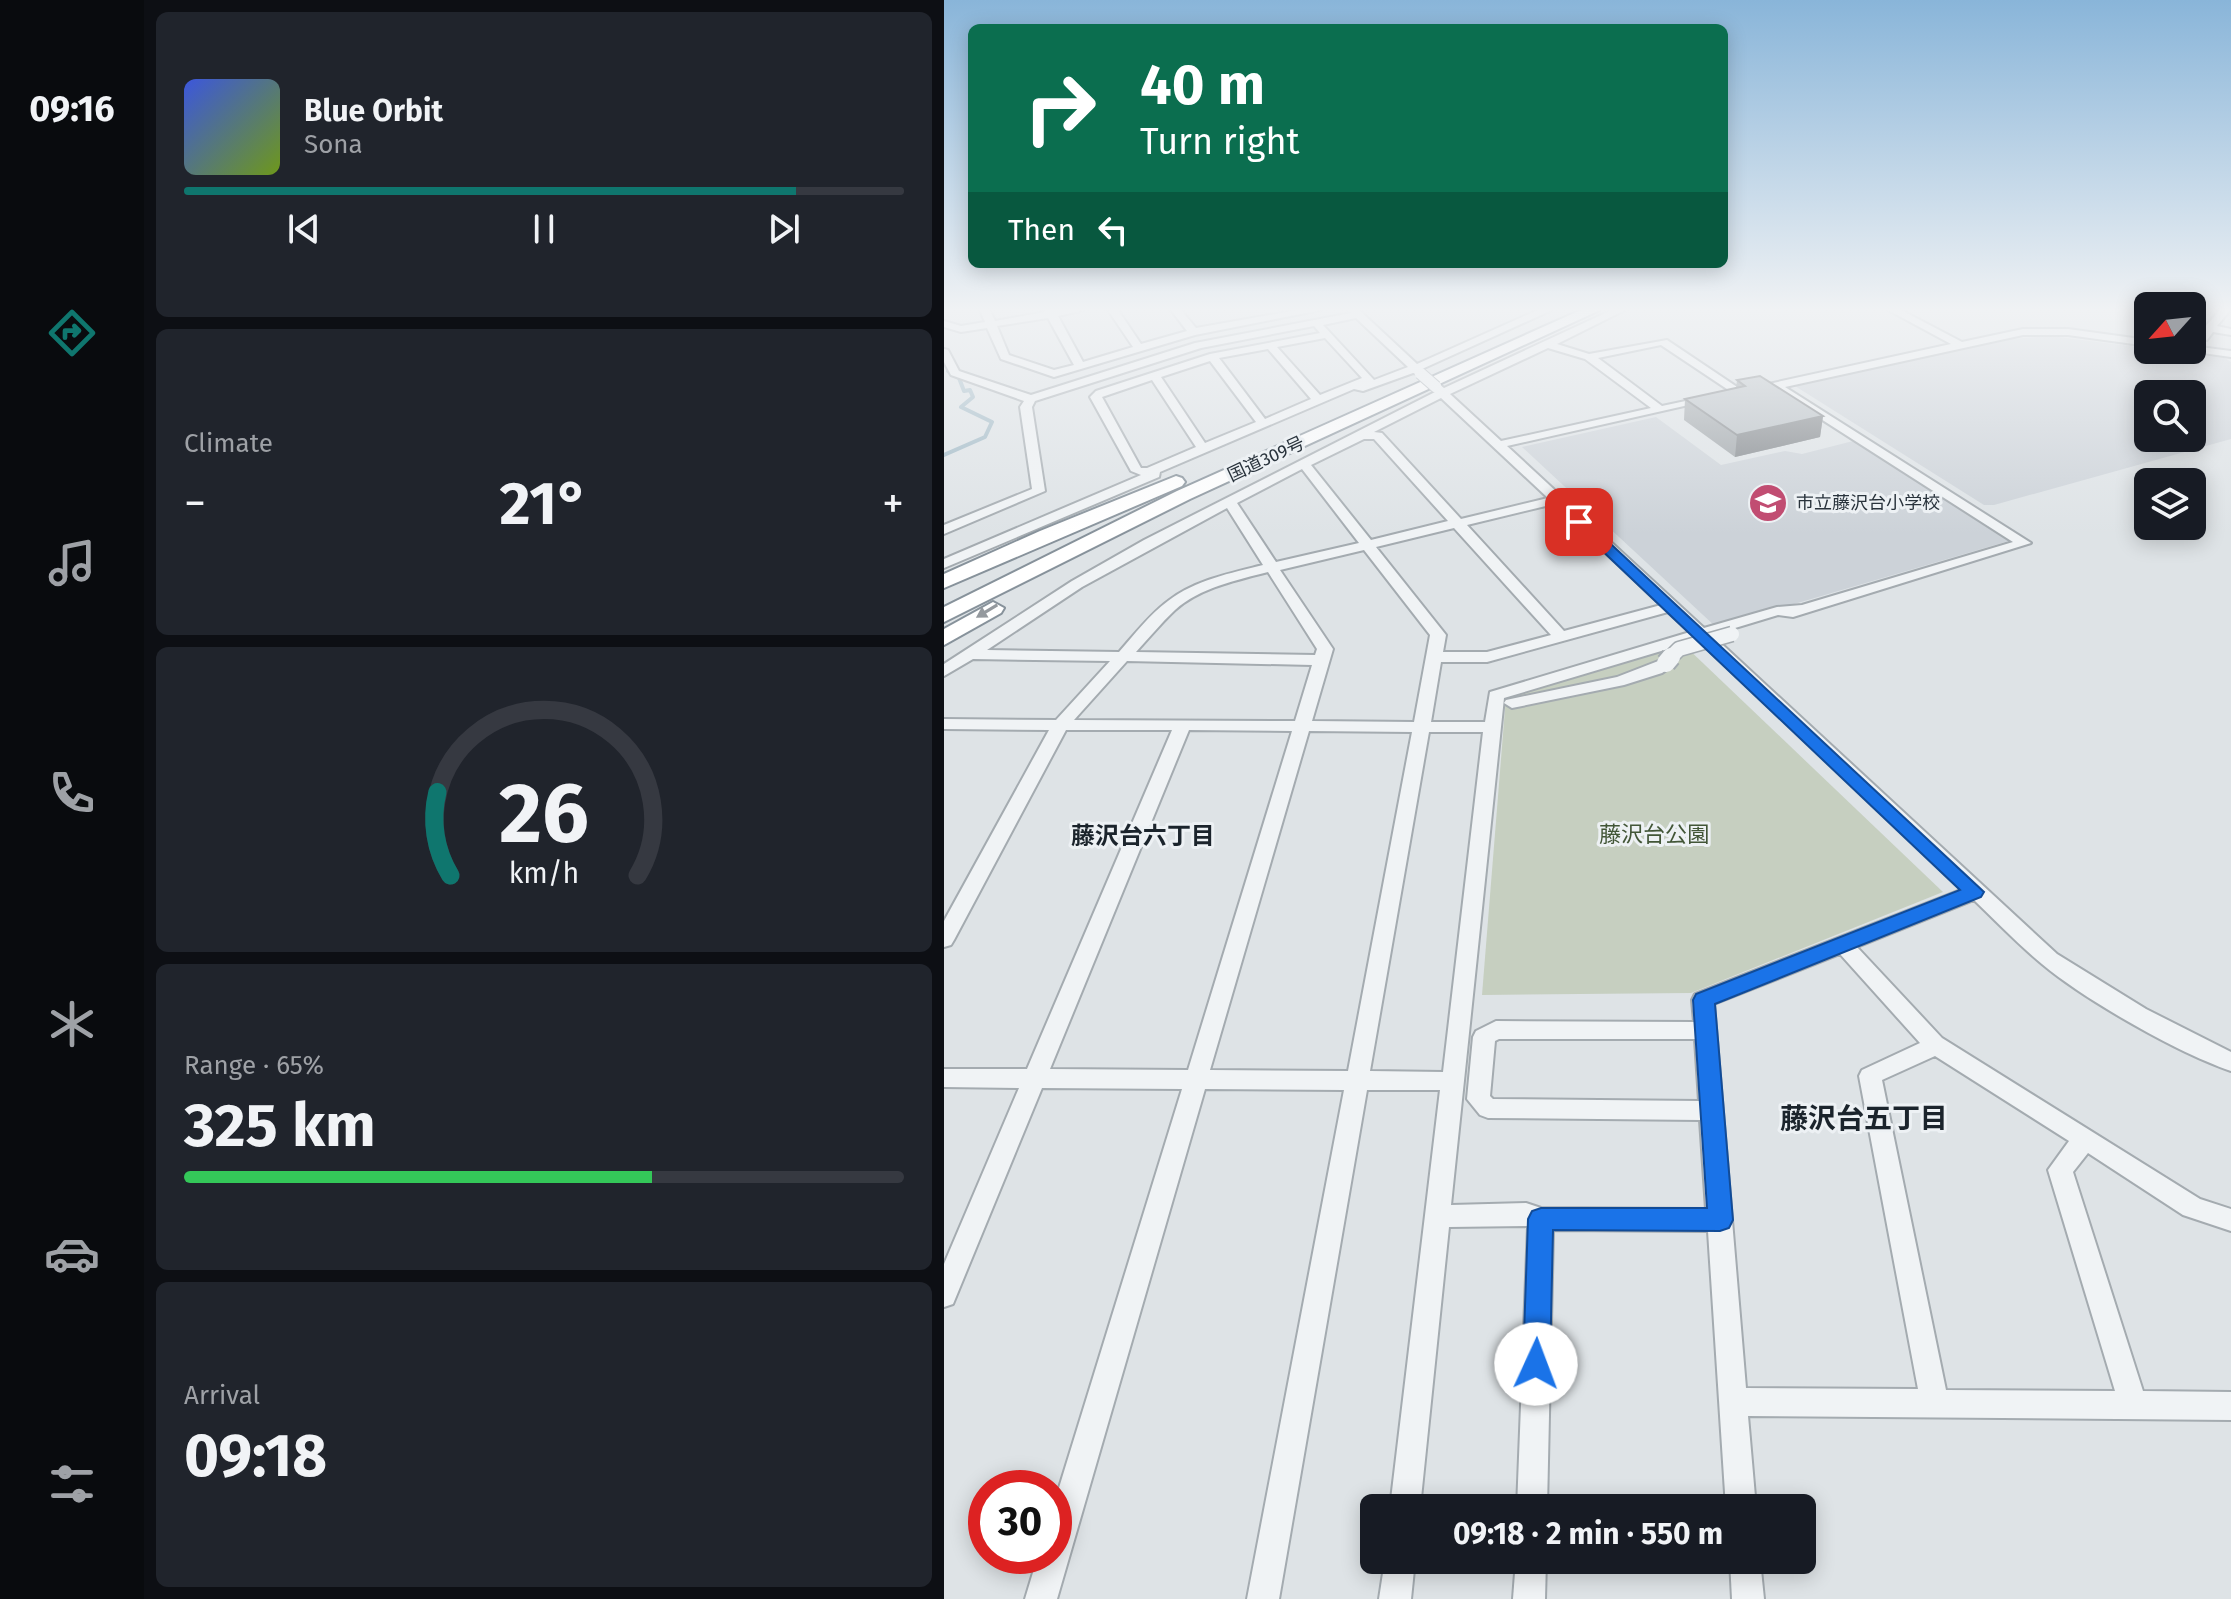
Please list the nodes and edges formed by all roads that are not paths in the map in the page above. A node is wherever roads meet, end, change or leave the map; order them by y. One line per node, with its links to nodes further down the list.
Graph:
1 (989, 385): 18 (street)
2 (1076, 385): 18 (street)
3 (1126, 385): 25 (street)
4 (1160, 385): 25 (street)
5 (1233, 385): 21 (street)
6 (1305, 385): 19 (street)
7 (1355, 385): 19 (street)
8 (1380, 385): 32 (street)
9 (1417, 385): 23 (highway, 国道309号)
10 (1424, 385): 23 (highway, 国道309号)
11 (1433, 385): 16 (street, bridge)
12 (1452, 385): 16 (street)
13 (1627, 385): 20 (street)
14 (1727, 385): 17 (street)
15 (1775, 385): 17 (street); 37 (street)
16 (1439, 390): 22 (street); 24 (street)
17 (1740, 393): 20 (street)
18 (1031, 399): 30 (street)
19 (1318, 400): 21 (street)
20 (1661, 410): 24 (street)
21 (1263, 424): 25 (street)
22 (1364, 435): 26 (street); 29 (street)
23 (1305, 437): 34 (highway); 35 (highway, 国道309号); 38 (highway, 国道309号); 41 (highway, one-way to 41)
24 (1497, 445): 27 (street)
25 (1203, 449)
26 (1305, 465): 28 (street); 31 (street)
27 (1556, 500): 29 (street); 36 (street)
28 (1230, 503): 33 (street); 42 (street)
29 (1458, 524): 31 (street); 40 (street)
30 (944, 530)
31 (1368, 545): 33 (street); 43 (street)
32 (944, 564)
33 (1272, 568): 44 (street); 45 (street)
34 (944, 582)
35 (944, 604)
36 (1670, 607): 39 (street); 40 (street)
37 (1799, 609): 39 (street); 47 (street, bridge)
38 (944, 616)
39 (1699, 633): 47 (street); 53 (street)
40 (1561, 637): 43 (street)
41 (944, 638)
42 (971, 654): 44 (street); 46 (street)
43 (1434, 657): 52 (street)
44 (1120, 659): 45 (street); 49 (street)
45 (1322, 660): 51 (street)
46 (944, 671)
47 (1494, 719): 52 (street); 63 (street)
48 (944, 724): 49 (street)
49 (1060, 725): 50 (street); 54 (street)
50 (1182, 726): 51 (street); 60 (street)
51 (1302, 726): 52 (street); 61 (street)
52 (1421, 727): 62 (street)
53 (1974, 892): 55 (street); 58 (street)
54 (944, 940)
55 (1843, 944): 56 (street); 57 (street)
56 (1706, 1031): 64 (street); 64 (street)
57 (1936, 1046): 65 (street); 72 (street)
58 (2231, 1062)
59 (944, 1078): 60 (street)
60 (1034, 1079): 61 (street); 70 (street)
61 (1196, 1080): 62 (street); 78 (street)
62 (1357, 1081): 63 (street); 84 (street)
63 (1454, 1081): 66 (street)
64 (1712, 1111): 68 (street)
65 (2085, 1139): 69 (street); 73 (street)
66 (1439, 1216): 67 (street); 75 (street)
67 (1541, 1219): 68 (street); 76 (street)
68 (1720, 1220): 71 (street)
69 (2231, 1220)
70 (944, 1295)
71 (1733, 1402): 72 (street); 77 (street)
72 (1935, 1404): 73 (street)
73 (2134, 1406): 74 (street)
74 (2231, 1406)
75 (1407, 1494)
76 (1532, 1494)
77 (1740, 1494)
78 (1072, 1495)
79 (1048, 1574): 83 (street)
80 (1398, 1574): 85 (street)
81 (1530, 1574): 86 (street)
82 (1746, 1574): 87 (street)
83 (1041, 1599)
84 (1263, 1599)
85 (1395, 1599)
86 (1529, 1599)
87 (1748, 1599)

